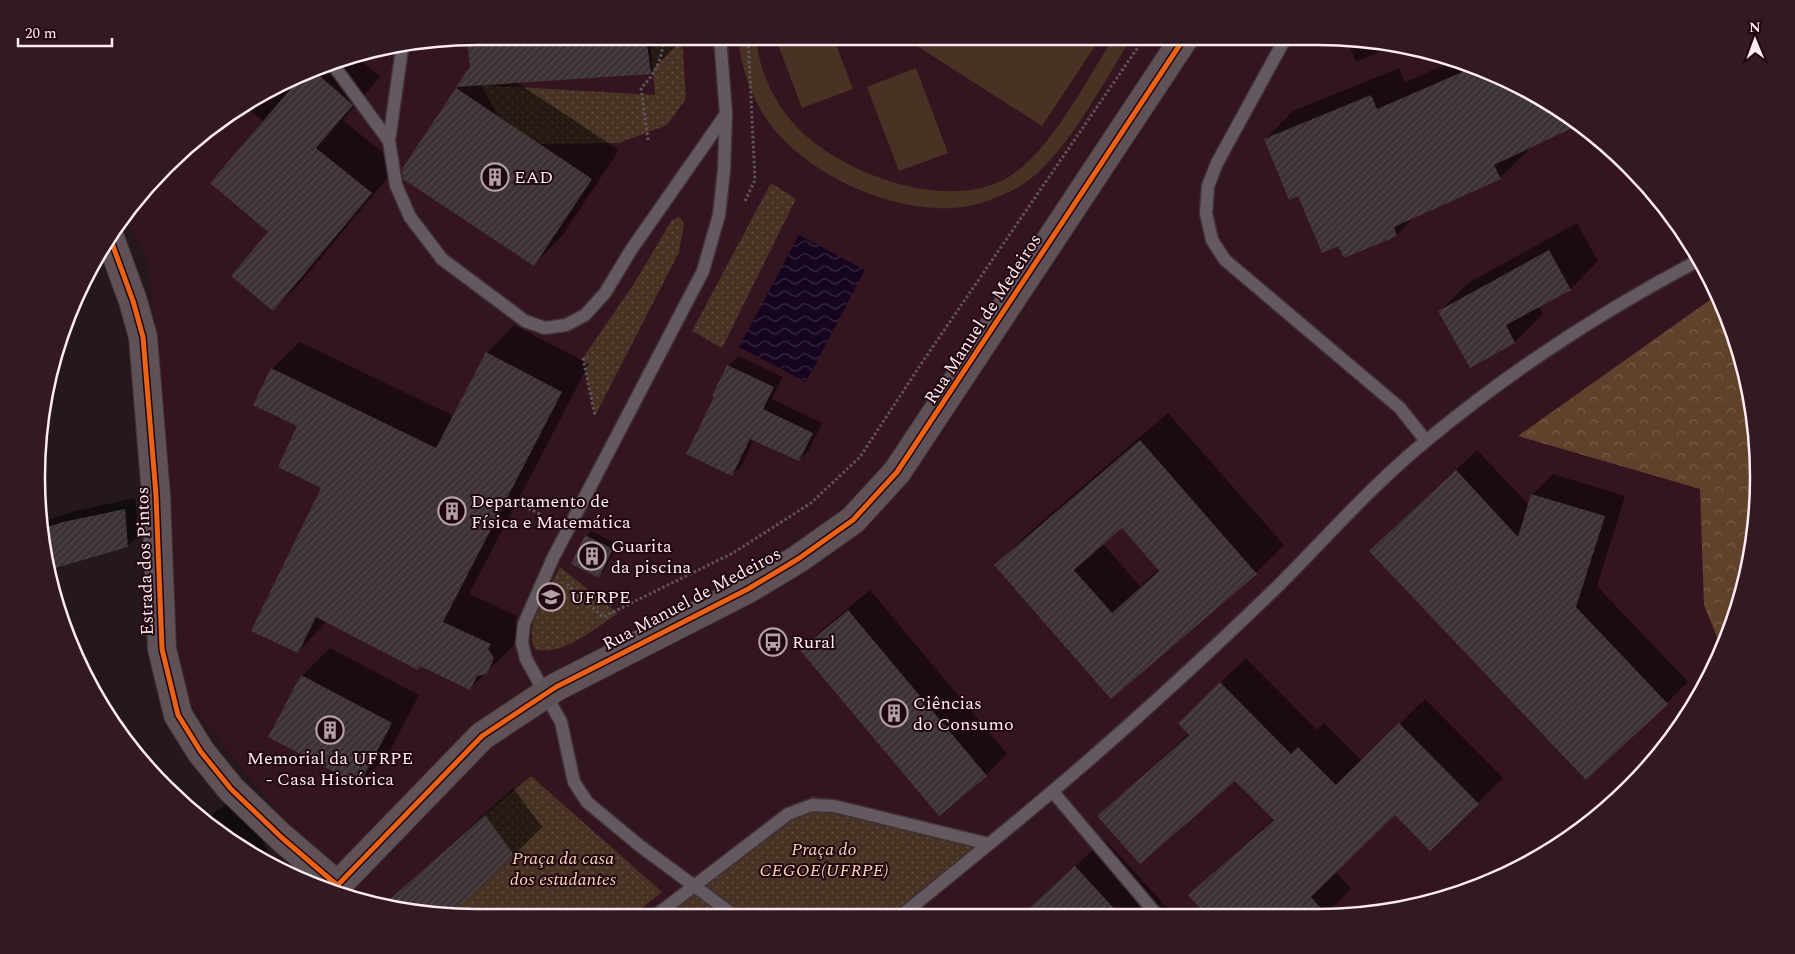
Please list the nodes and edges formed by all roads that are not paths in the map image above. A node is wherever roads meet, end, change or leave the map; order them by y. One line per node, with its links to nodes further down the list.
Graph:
1 (721, 45): 6 (lane)
2 (1180, 45): 11 (main road, Rua Manuel de Medeiros)
3 (1282, 45): 10 (lane)
4 (402, 52): 7 (lane)
5 (336, 69): 7 (lane)
6 (726, 114): 7 (lane); 11 (lane)
7 (389, 141)
8 (113, 245): 14 (main road, Estrada dos Pintos)
9 (1693, 263): 10 (lane)
10 (1426, 441): 12 (lane)
11 (544, 694): 15 (main road, Rua Manuel de Medeiros); 16 (lane)
12 (1053, 792): 13 (lane); 20 (lane)
13 (989, 844): 16 (lane); 19 (lane)
14 (327, 882)
15 (337, 885)
16 (692, 886): 17 (lane); 18 (lane)
17 (663, 909)
18 (725, 909)
19 (909, 909)
20 (1152, 909)

